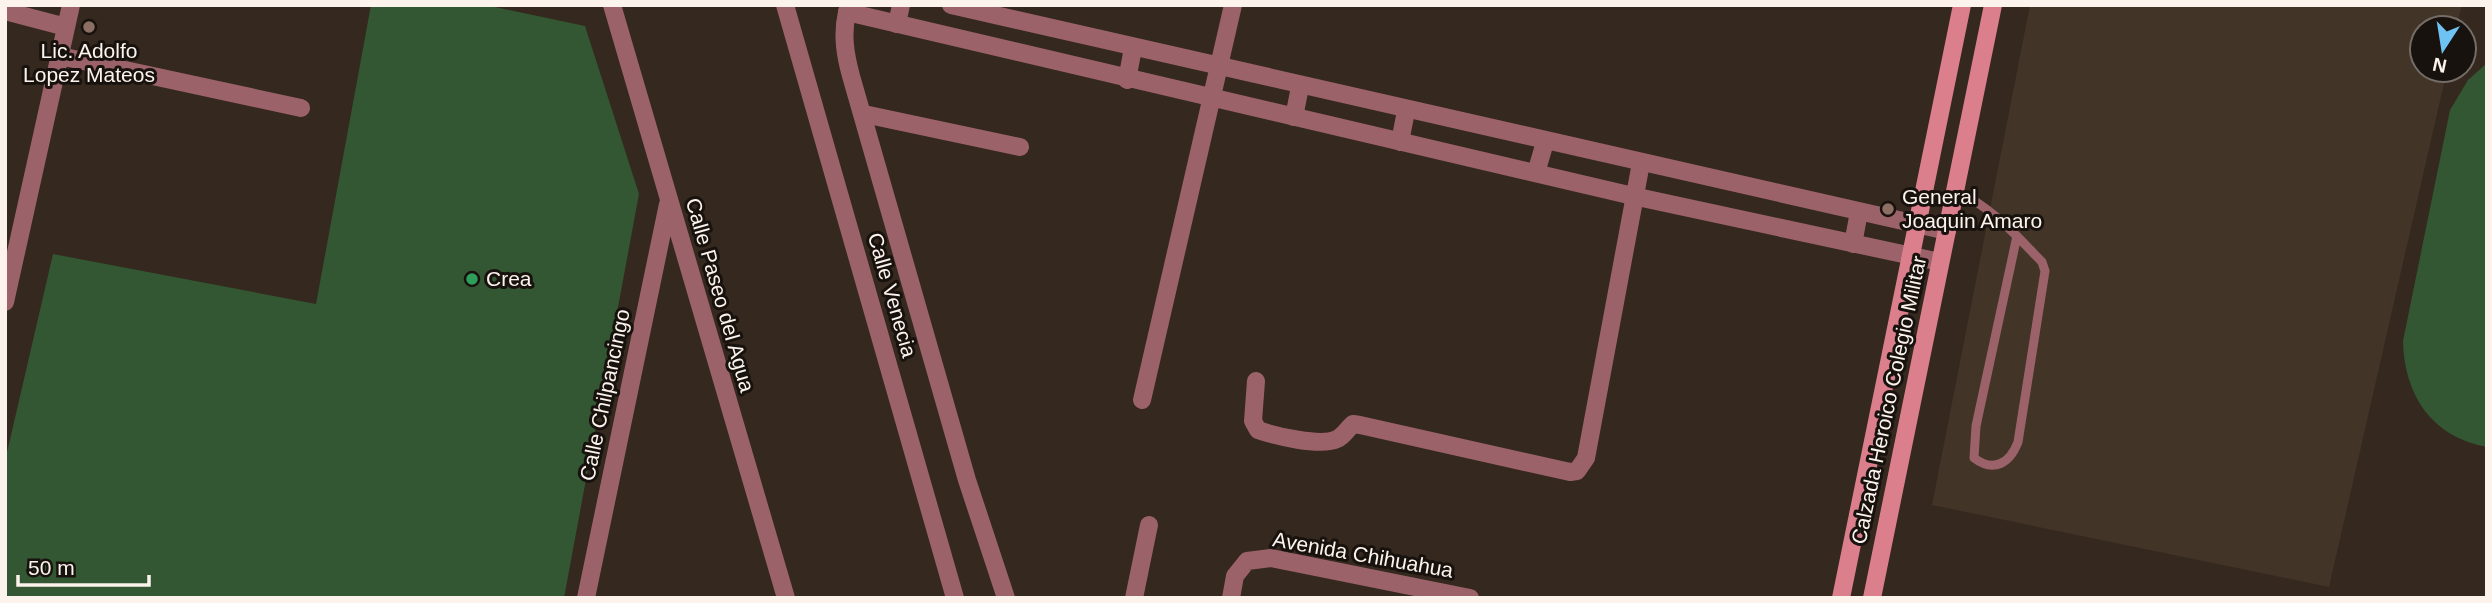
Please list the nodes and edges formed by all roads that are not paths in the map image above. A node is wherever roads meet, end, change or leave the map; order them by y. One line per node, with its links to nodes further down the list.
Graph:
1 (71, 5): 12 (street)
2 (611, 5): 30 (street, Calle Paseo del Agua)
3 (785, 5): 45 (street, Calle Venecia)
4 (901, 5): 11 (street)
5 (951, 5): 13 (street)
6 (1233, 5): 15 (street)
7 (1962, 5): 32 (main road, Calzada Heroico Colegio Militar)
8 (1993, 5): 28 (main road, Calzada Heroico Colegio Militar)
9 (848, 9): 11 (street); 21 (street)
10 (5, 11): 12 (street)
11 (897, 24): 16 (street)
12 (66, 27): 14 (street)
13 (1133, 48): 15 (street); 16 (street)
14 (60, 56): 19 (street); 38 (street)
15 (1219, 68): 17 (street); 18 (street)
16 (1127, 80): 18 (street)
17 (1300, 87): 20 (street); 22 (street)
18 (1212, 98): 22 (street); 41 (street)
19 (301, 108)
20 (1406, 111): 23 (street); 24 (street)
21 (864, 114): 25 (street); 46 (street)
22 (1294, 117): 23 (street)
23 (1400, 142): 27 (street)
24 (1545, 142): 26 (street); 27 (street)
25 (1020, 147)
26 (1641, 163): 29 (street); 31 (street)
27 (1536, 173): 29 (street)
28 (1955, 190): 33 (main road, Calzada Heroico Colegio Militar); 34 (lane)
29 (1633, 196): 35 (street); 40 (street)
30 (669, 201): 43 (street, Calle Chilpancingo); 44 (street, Calle Paseo del Agua)
31 (1859, 212): 32 (street); 35 (street)
32 (1919, 225): 33 (street); 36 (main road, Calzada Heroico Colegio Militar)
33 (1947, 231): 37 (main road, Calzada Heroico Colegio Militar)
34 (2017, 236): 34 (lane)
35 (1853, 244): 36 (street)
36 (1912, 257): 37 (street); 50 (main road, Calzada Heroico Colegio Militar)
37 (1940, 262): 51 (main road, Calzada Heroico Colegio Militar)
38 (7, 281): 39 (street)
39 (5, 302)
40 (1256, 381)
41 (1142, 400)
42 (1149, 525): 47 (street)
43 (586, 598)
44 (786, 598)
45 (955, 598)
46 (1006, 598)
47 (1134, 598)
48 (1231, 598): 49 (street, Avenida Chihuahua)
49 (1470, 598)
50 (1841, 598)
51 (1872, 598)

